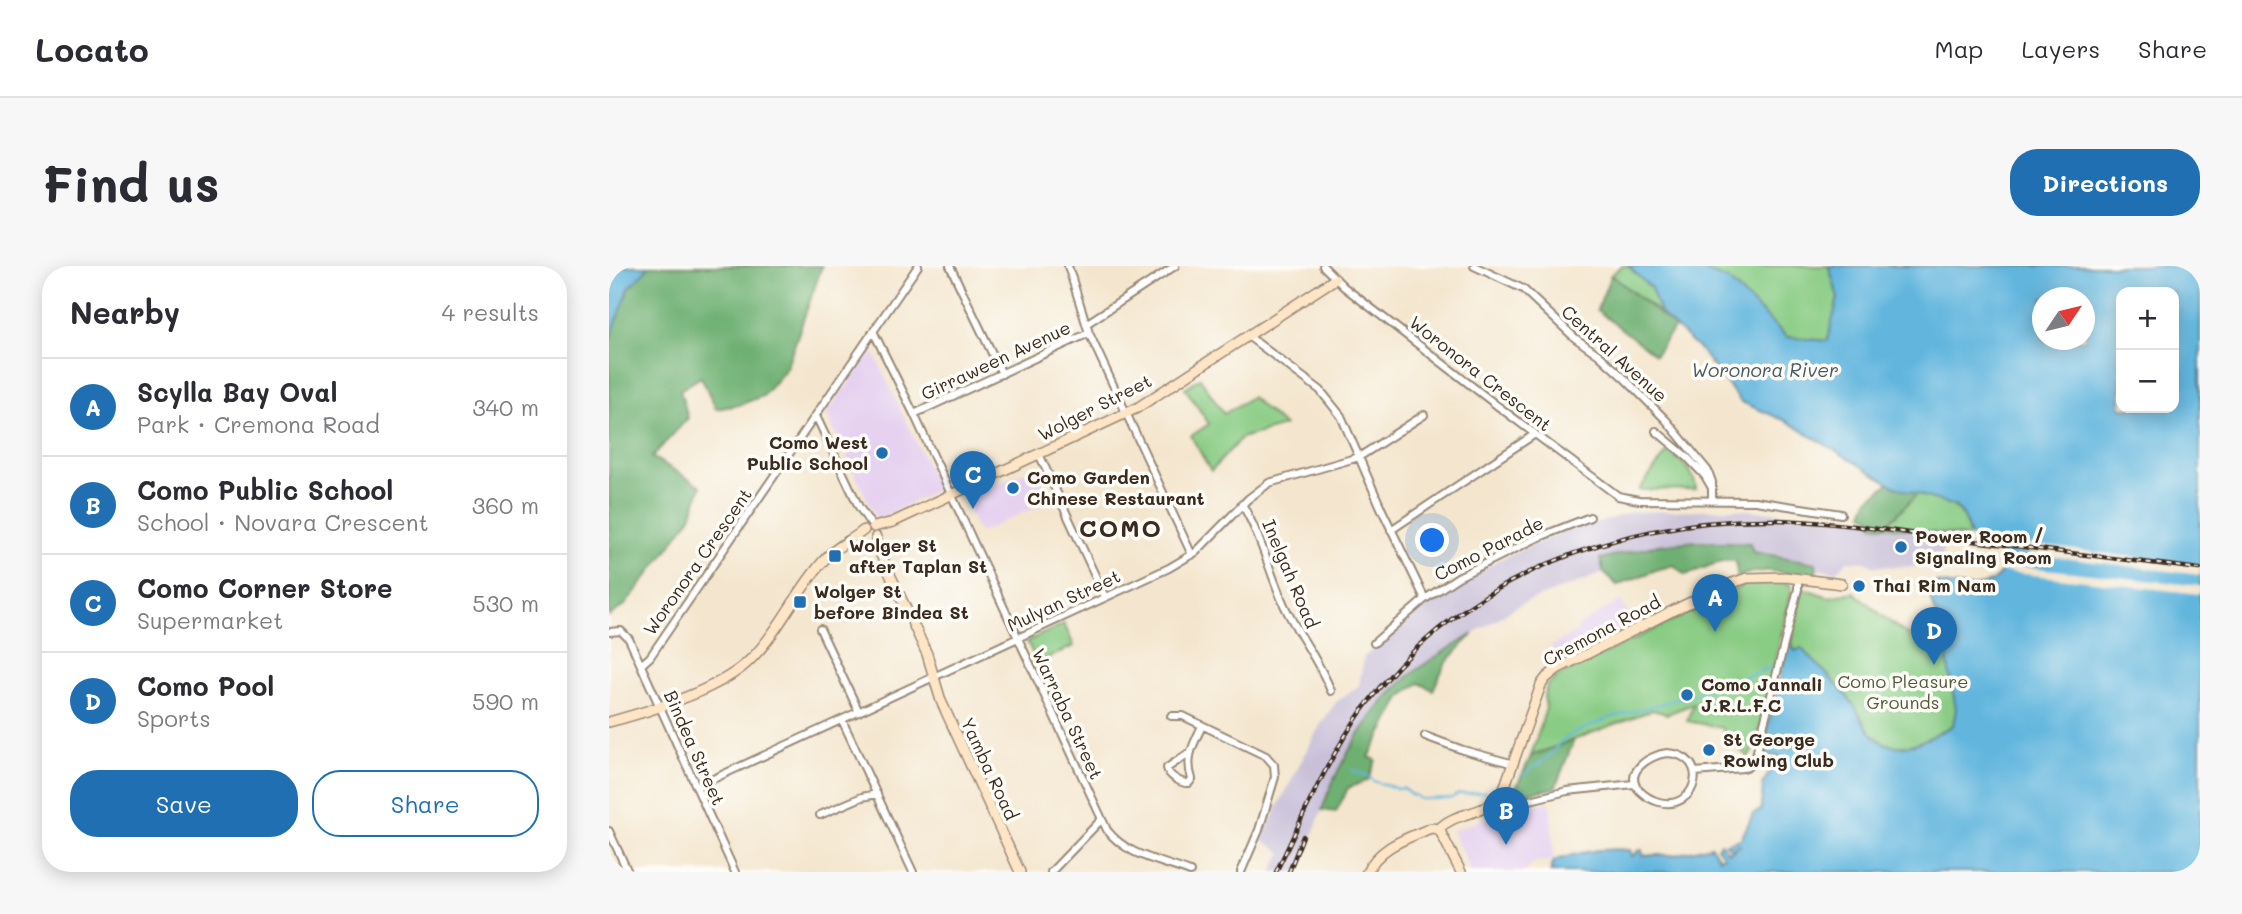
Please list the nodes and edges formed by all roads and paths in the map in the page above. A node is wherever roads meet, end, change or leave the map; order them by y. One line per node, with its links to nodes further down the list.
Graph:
1 (918, 266): 9 (street, Woronora Crescent)
2 (950, 266): 12 (street)
3 (1068, 266): 8 (street)
4 (1175, 266): 8 (street, Girraween Avenue)
5 (1323, 266): 7 (street, Woronora Crescent)
6 (1473, 266): 21 (street, Central Avenue)
7 (1335, 279): 11 (street, Wolger Street); 18 (street, Woronora Crescent)
8 (1086, 324): 10 (street)
9 (874, 333): 14 (street, Warraba Street); 16 (street, Woronora Crescent)
10 (1089, 333): 12 (street, Girraween Avenue); 13 (street)
11 (1248, 335): 13 (street, Wolger Street); 20 (street)
12 (1002, 374): 14 (street, Girraween Avenue)
13 (1127, 413): 19 (street, Wolger Street); 29 (street)
14 (914, 414): 22 (street, Warraba Street)
15 (1424, 415): 20 (street, Mulyan Street)
16 (816, 416): 28 (street); 38 (street, Woronora Crescent)
17 (1656, 431): 21 (street, Central Avenue)
18 (1535, 435): 23 (street, Woronora Crescent); 27 (street)
19 (1039, 454): 22 (street, Wolger Street); 32 (street)
20 (1359, 457): 24 (street, Mulyan Street); 27 (street)
21 (1712, 488): 23 (street, Central Avenue)
22 (951, 495): 28 (street, Wolger Street); 36 (street, Warraba Street)
23 (1712, 502): 25 (street)
24 (1243, 504): 29 (street, Mulyan Street); 40 (street, Inelgah Road)
25 (1841, 514)
26 (1590, 517): 33 (street, Como Parade)
27 (1391, 530): 33 (street)
28 (870, 533): 39 (street, Yamba Road); 41 (street, Wolger Street)
29 (1192, 555): 32 (street, Mulyan Street)
30 (1798, 579): 31 (street, Cremona Road); 49 (street, Cremona Road); 50 (street)
31 (1842, 584)
32 (1105, 597): 36 (street, Mulyan Street)
33 (1425, 599): 37 (street, Como Parade)
34 (820, 629): 42 (street)
35 (609, 632): 38 (street, Bindea Street)
36 (1017, 639): 39 (street, Mulyan Street); 56 (street, Warraba Street)
37 (1374, 643)
38 (641, 665): 41 (street, Bindea Street)
39 (934, 678): 42 (street, Mulyan Street); 62 (street, Yamba Road)
40 (1331, 691)
41 (661, 708): 45 (street, Wolger Street); 52 (street, Bindea Street)
42 (859, 712): 44 (street, Mulyan Street)
43 (1171, 716): 46 (street)
44 (842, 720): 52 (street, Mulyan Street); 53 (street)
45 (609, 722)
46 (1202, 726): 48 (street); 65 (street)
47 (1425, 736): 49 (street)
48 (1189, 753): 48 (street)
49 (1514, 764): 54 (street, Cremona Road)
50 (1695, 772): 51 (street); 51 (street)
51 (1634, 784): 54 (street)
52 (696, 787): 60 (street, Bindea Street)
53 (877, 794): 55 (street); 61 (street)
54 (1501, 797): 57 (street)
55 (820, 815)
56 (1101, 820): 63 (street); 64 (street, Warraba Street)
57 (1439, 829): 66 (street); 67 (street)
58 (609, 831): 59 (street)
59 (628, 872)
60 (735, 872)
61 (913, 872)
62 (1020, 872)
63 (1051, 872)
64 (1190, 872)
65 (1241, 872)
66 (1367, 872)
67 (1461, 872)

